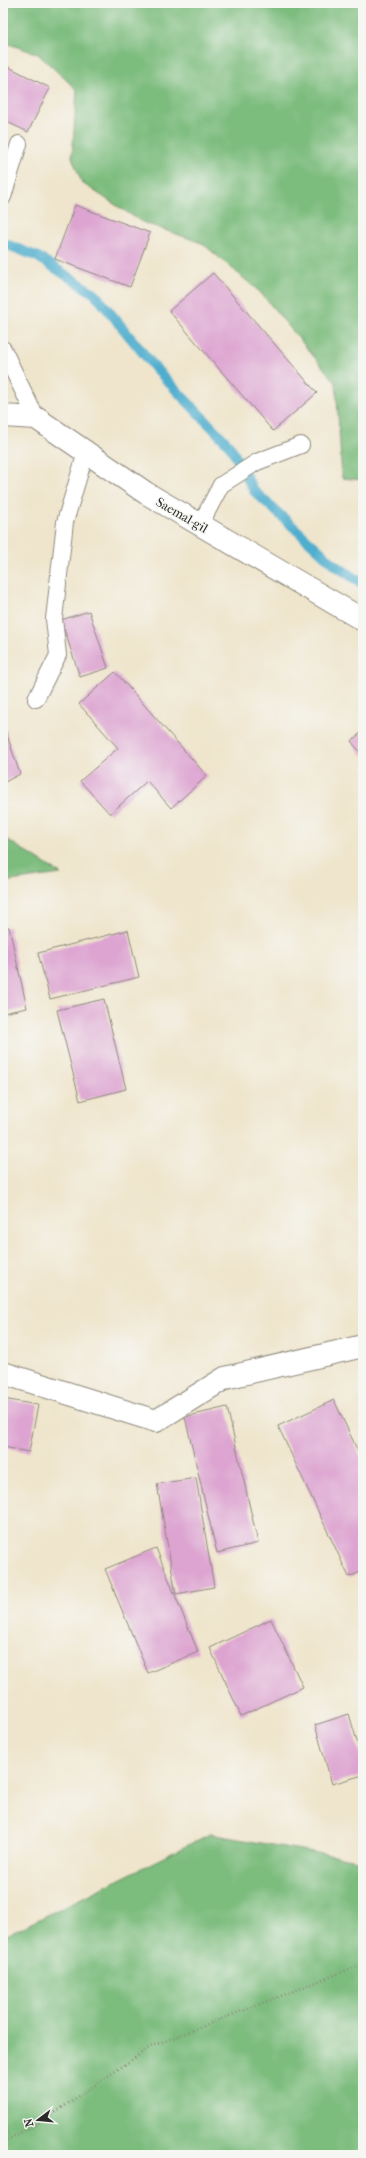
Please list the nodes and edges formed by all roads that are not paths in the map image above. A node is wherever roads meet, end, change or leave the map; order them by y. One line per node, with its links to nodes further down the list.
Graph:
1 (19, 144): 2 (lane)
2 (3, 197)
3 (3, 349): 5 (lane)
4 (3, 416): 5 (street)
5 (36, 418): 7 (street, Saemal-gil)
6 (301, 445): 8 (lane)
7 (86, 452): 8 (street, Saemal-gil); 10 (lane)
8 (200, 525): 9 (street, Saemal-gil)
9 (363, 620)
10 (36, 699)
11 (363, 1346): 12 (street)
12 (3, 1373)

